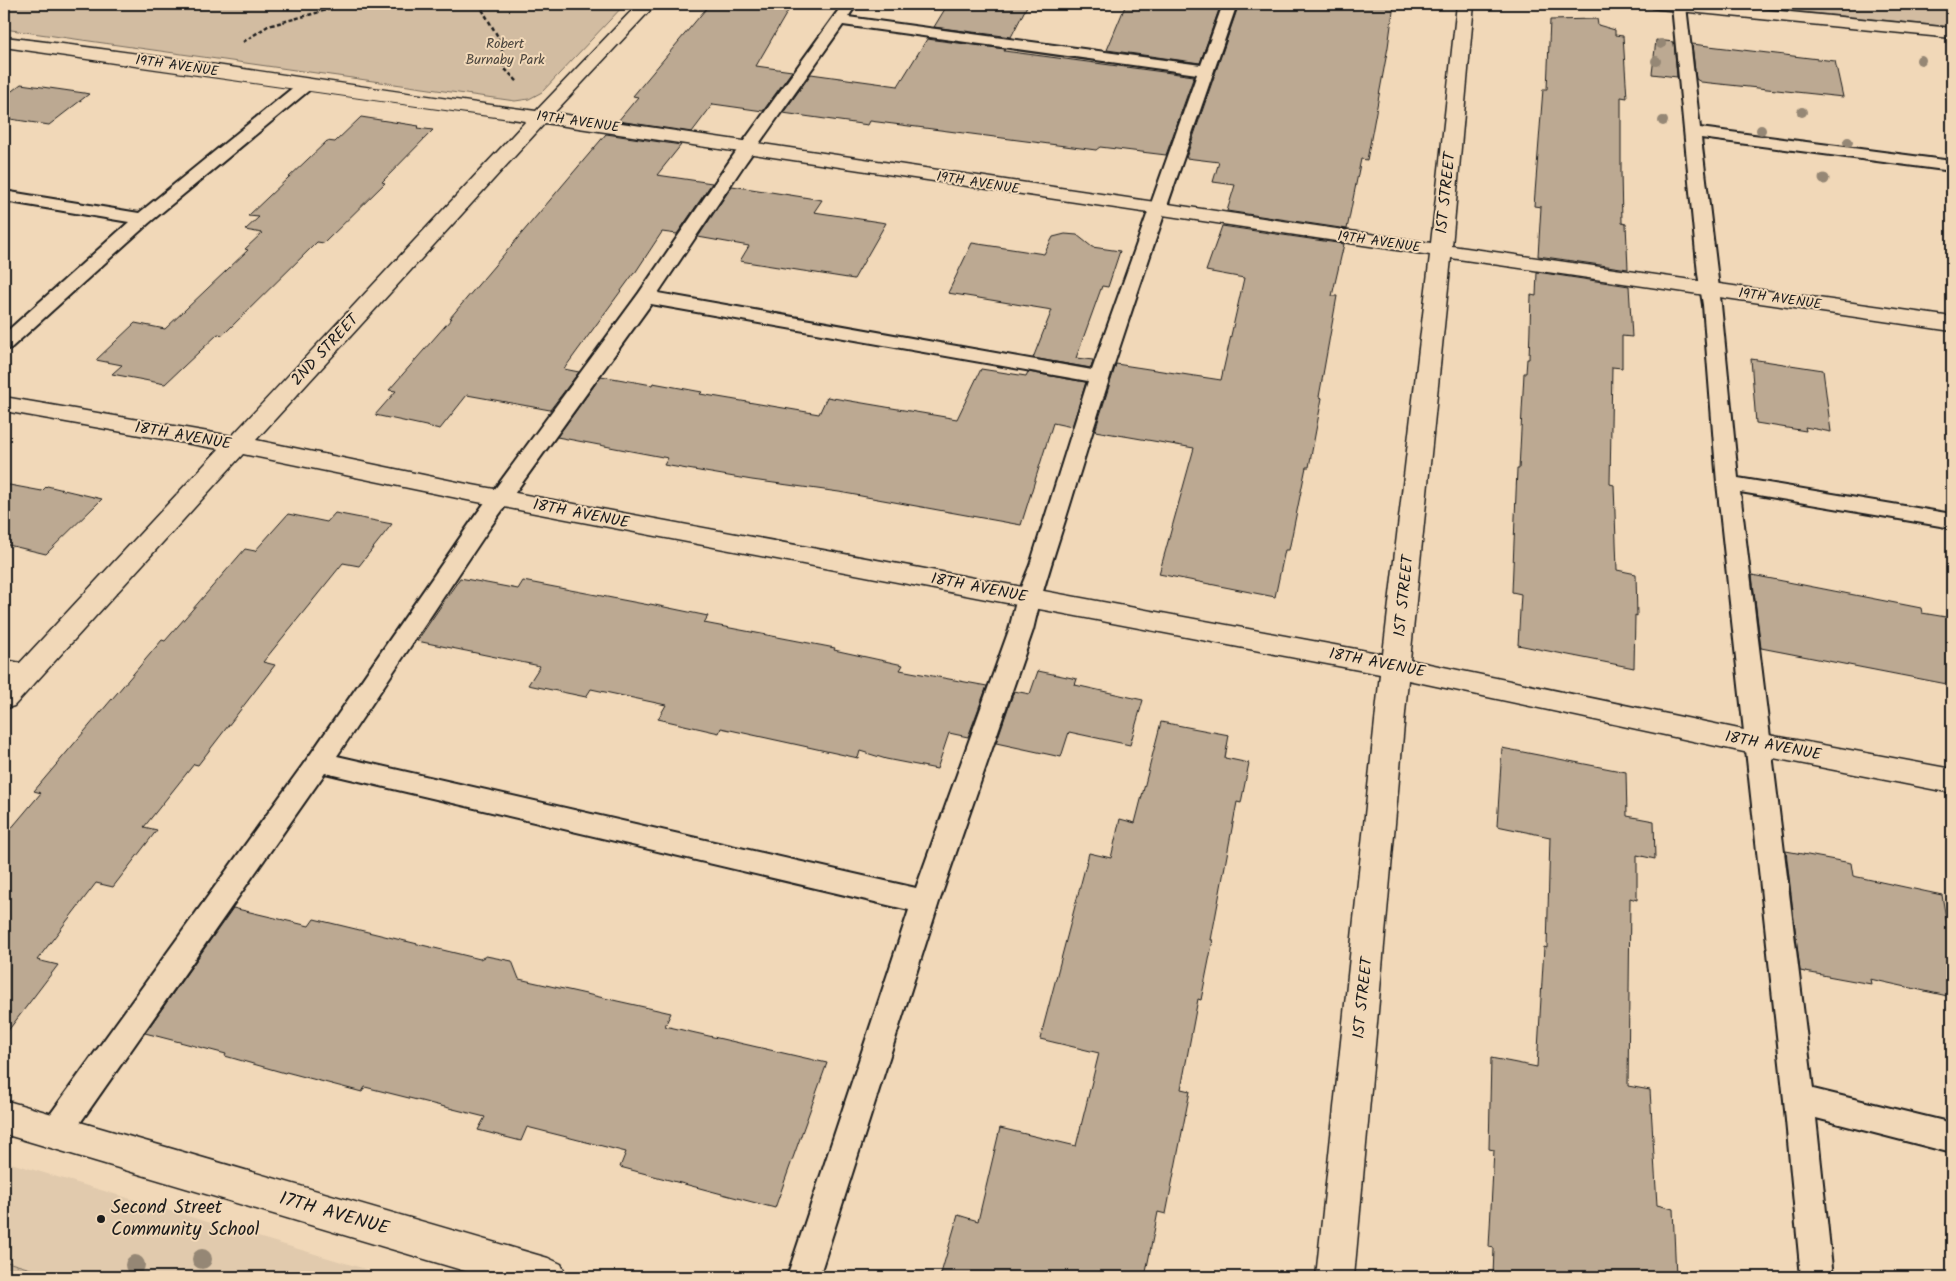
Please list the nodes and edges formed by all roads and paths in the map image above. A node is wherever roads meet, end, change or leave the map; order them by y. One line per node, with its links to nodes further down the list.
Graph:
1 (349, 4): 12 (path)
2 (479, 4): 15 (path)
3 (647, 4): 16 (street, 2ND STREET)
4 (850, 4): 9 (lane)
5 (1230, 4): 13 (lane)
6 (1466, 4): 23 (street, 1ST STREET)
7 (1659, 4): 8 (street)
8 (1679, 6): 10 (street); 17 (lane)
9 (839, 20): 13 (lane); 18 (lane)
10 (1952, 33)
11 (4, 42): 14 (street, 19TH AVENUE)
12 (238, 45)
13 (1207, 71): 21 (lane)
14 (307, 84): 16 (street, 19TH AVENUE); 22 (lane)
15 (521, 85)
16 (542, 117): 18 (street, 19TH AVENUE); 30 (street, 2ND STREET)
17 (1694, 132): 19 (lane); 24 (lane)
18 (748, 148): 21 (street, 19TH AVENUE); 25 (lane)
19 (1952, 166)
20 (4, 196): 22 (lane)
21 (1158, 210): 23 (street, 19TH AVENUE); 28 (lane)
22 (143, 219): 27 (lane)
23 (1440, 251): 24 (street, 19TH AVENUE); 35 (street, 1ST STREET)
24 (1710, 289): 26 (street, 19TH AVENUE); 31 (lane)
25 (646, 296): 28 (lane); 32 (lane)
26 (1952, 324)
27 (4, 344)
28 (1098, 377): 34 (lane)
29 (4, 404): 30 (street, 18TH AVENUE)
30 (237, 445): 32 (street, 18TH AVENUE); 37 (street, 2ND STREET)
31 (1728, 483): 33 (lane); 39 (lane)
32 (499, 498): 34 (street, 18TH AVENUE); 40 (lane)
33 (1952, 521)
34 (1029, 597): 35 (street, 18TH AVENUE); 42 (lane)
35 (1396, 667): 39 (street, 18TH AVENUE); 49 (street, 1ST STREET)
36 (4, 669): 37 (lane)
37 (27, 673): 38 (street, 2ND STREET)
38 (4, 698)
39 (1758, 744): 41 (street, 18TH AVENUE); 43 (lane)
40 (319, 762): 42 (lane); 45 (lane)
41 (1952, 782)
42 (925, 902): 48 (lane)
43 (1799, 1100): 46 (lane); 50 (lane)
44 (4, 1117): 45 (street, 17TH AVENUE)
45 (55, 1133): 47 (street, 17TH AVENUE)
46 (1952, 1138)
47 (548, 1277)
48 (803, 1277)
49 (1335, 1277)
50 (1817, 1277)

